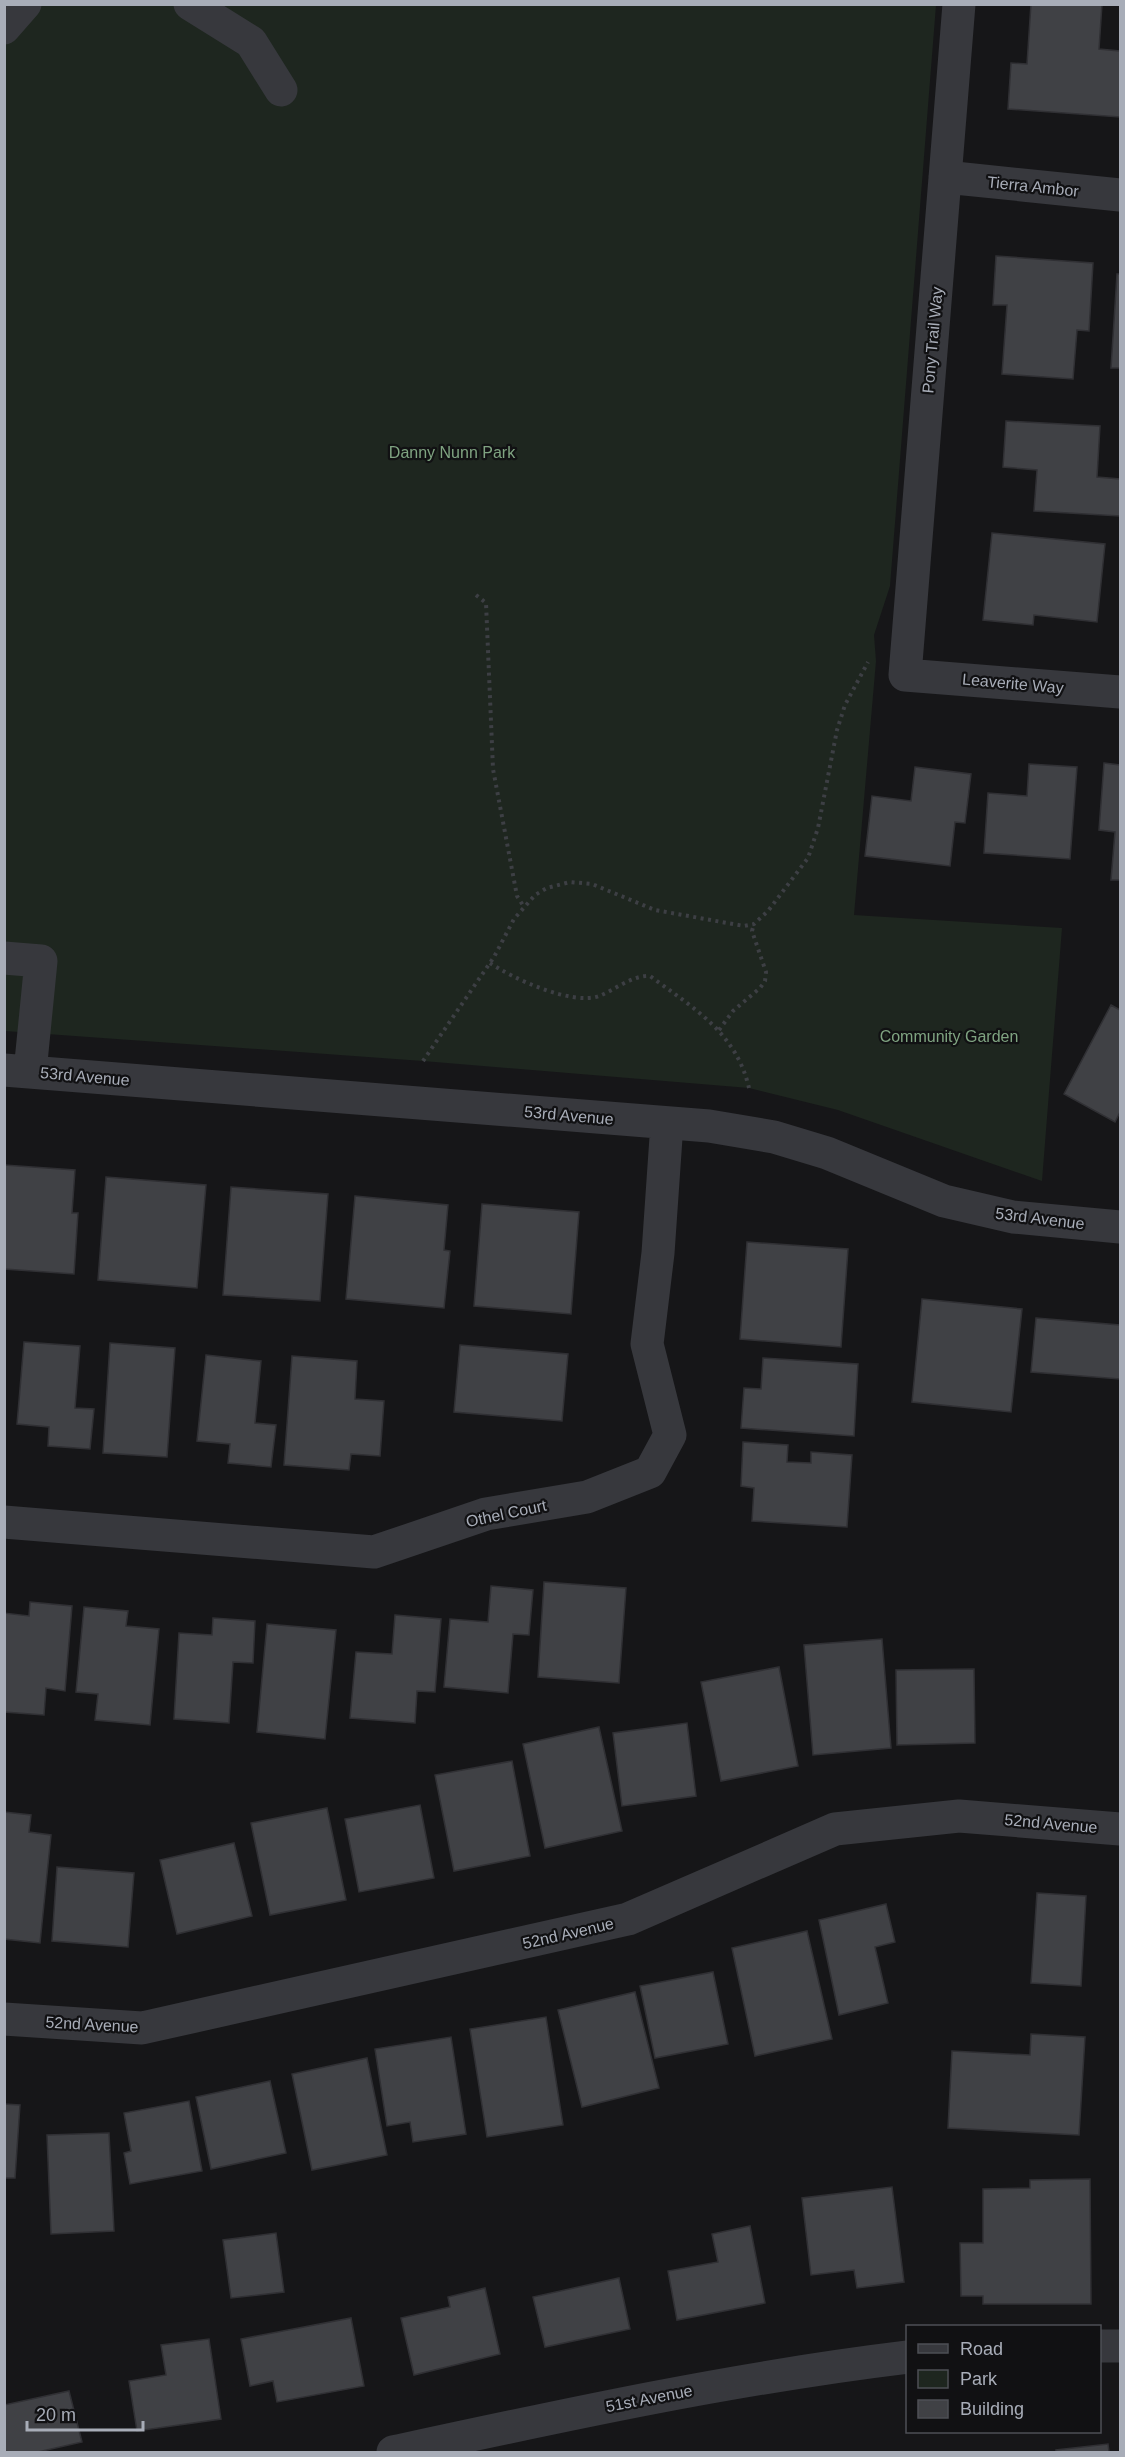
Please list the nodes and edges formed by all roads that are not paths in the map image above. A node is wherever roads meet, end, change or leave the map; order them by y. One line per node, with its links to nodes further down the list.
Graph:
1 (25, 4): 4 (street)
2 (190, 4): 5 (street)
3 (959, 4): 6 (street, Pony Trail Way)
4 (4, 28)
5 (281, 90)
6 (945, 177): 7 (street, Tierra Ambor); 8 (street, Pony Trail Way)
7 (1120, 195)
8 (890, 668): 9 (street, Leaverite Way)
9 (1120, 692)
10 (4, 958): 11 (street)
11 (17, 1071): 12 (street, 53rd Avenue)
12 (667, 1123): 13 (street, 53rd Avenue); 14 (street, Othel Court)
13 (1120, 1227)
14 (4, 1522)
15 (1120, 1829): 16 (street, 52nd Avenue)
16 (4, 2019)
17 (1101, 2346): 18 (street)
18 (1120, 2346)
19 (906, 2357): 20 (street, 51st Avenue)
20 (393, 2452)

